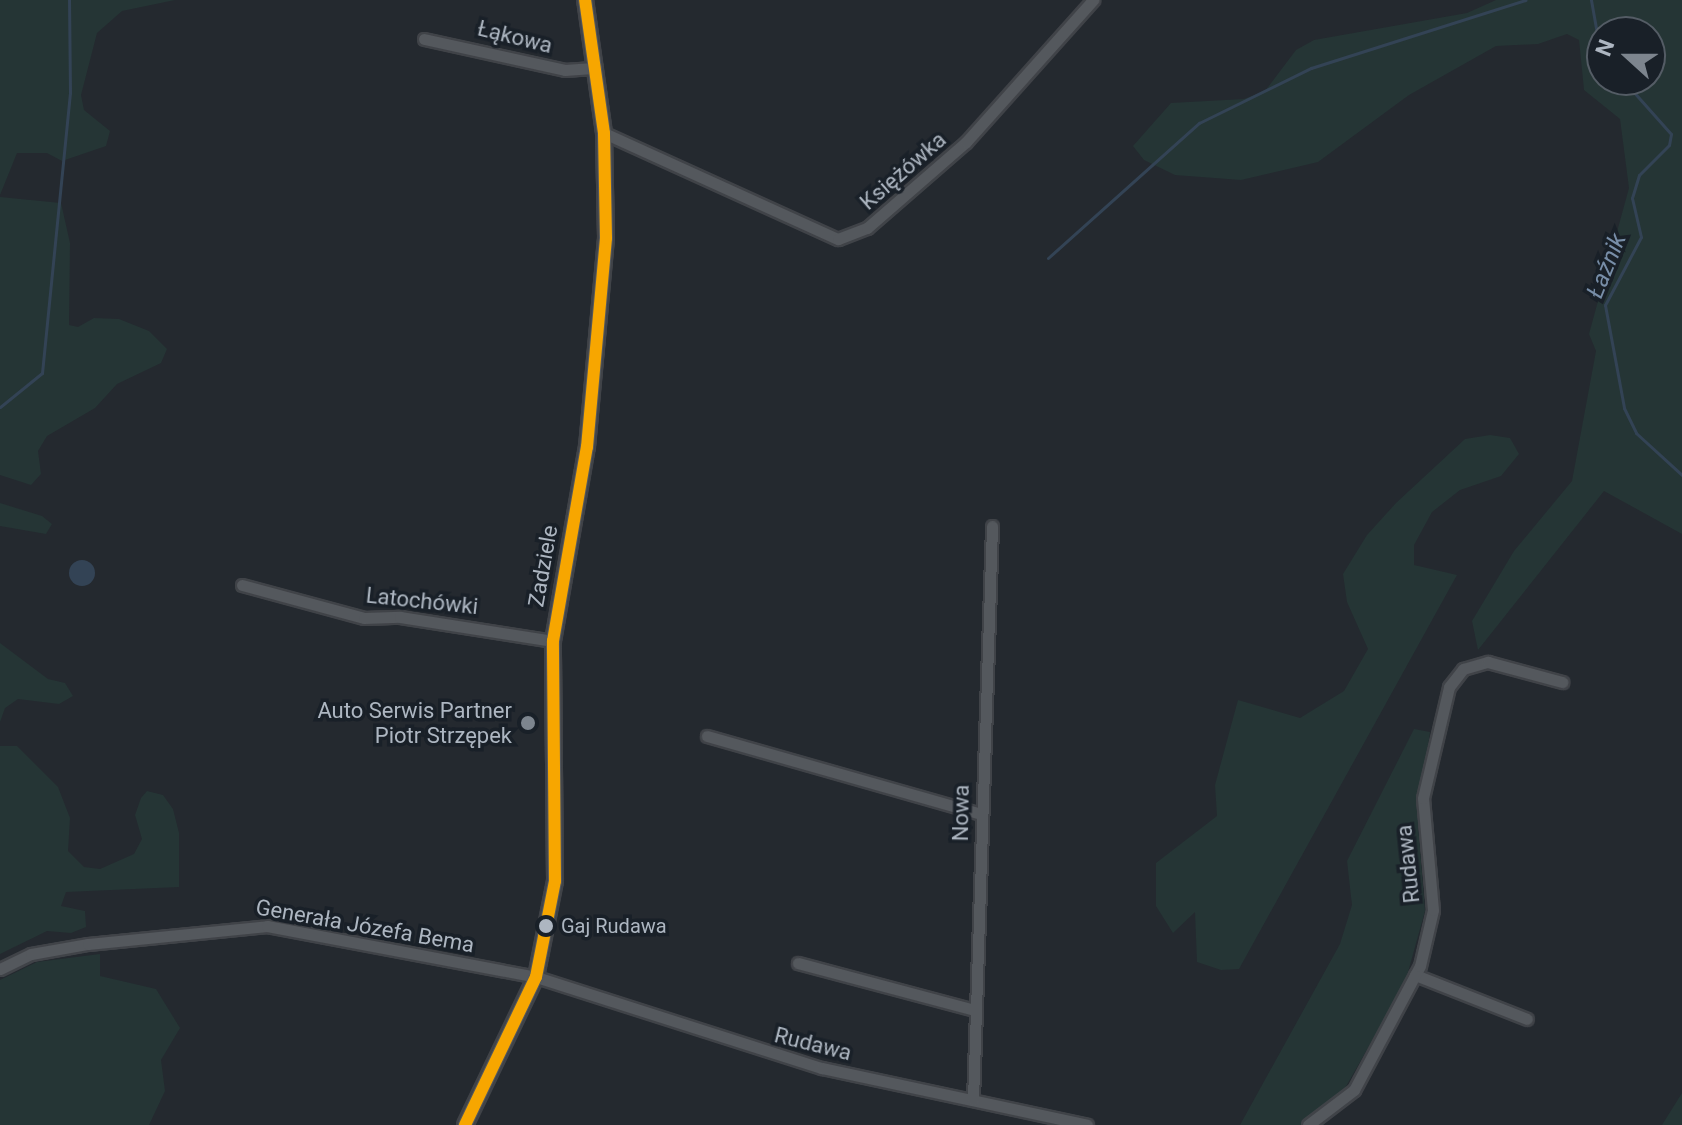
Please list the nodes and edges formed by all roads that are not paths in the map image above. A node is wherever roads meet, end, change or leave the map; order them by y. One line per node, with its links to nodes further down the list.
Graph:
1 (585, 0): 4 (street, Zadziele)
2 (1093, 0): 5 (street, Księżówka)
3 (424, 39): 4 (street, Łąkowa)
4 (596, 68): 5 (street, Zadziele)
5 (604, 133): 8 (street, Zadziele)
6 (992, 526): 11 (street, Nowa)
7 (242, 585): 8 (street, Latochówki)
8 (553, 641): 15 (street, Zadziele)
9 (1562, 682): 14 (street, Rudawa)
10 (707, 736): 11 (street)
11 (981, 814): 16 (street, Nowa)
12 (798, 963): 16 (street)
13 (0, 969): 15 (street, Generała Józefa Bema)
14 (1415, 975): 17 (street); 21 (street, Rudawa)
15 (536, 977): 18 (street, Rudawa); 19 (street, Zadziele)
16 (975, 1010): 18 (street, Nowa)
17 (1527, 1019)
18 (973, 1100): 20 (street, Rudawa)
19 (465, 1125)
20 (1087, 1125)
21 (1308, 1125)

